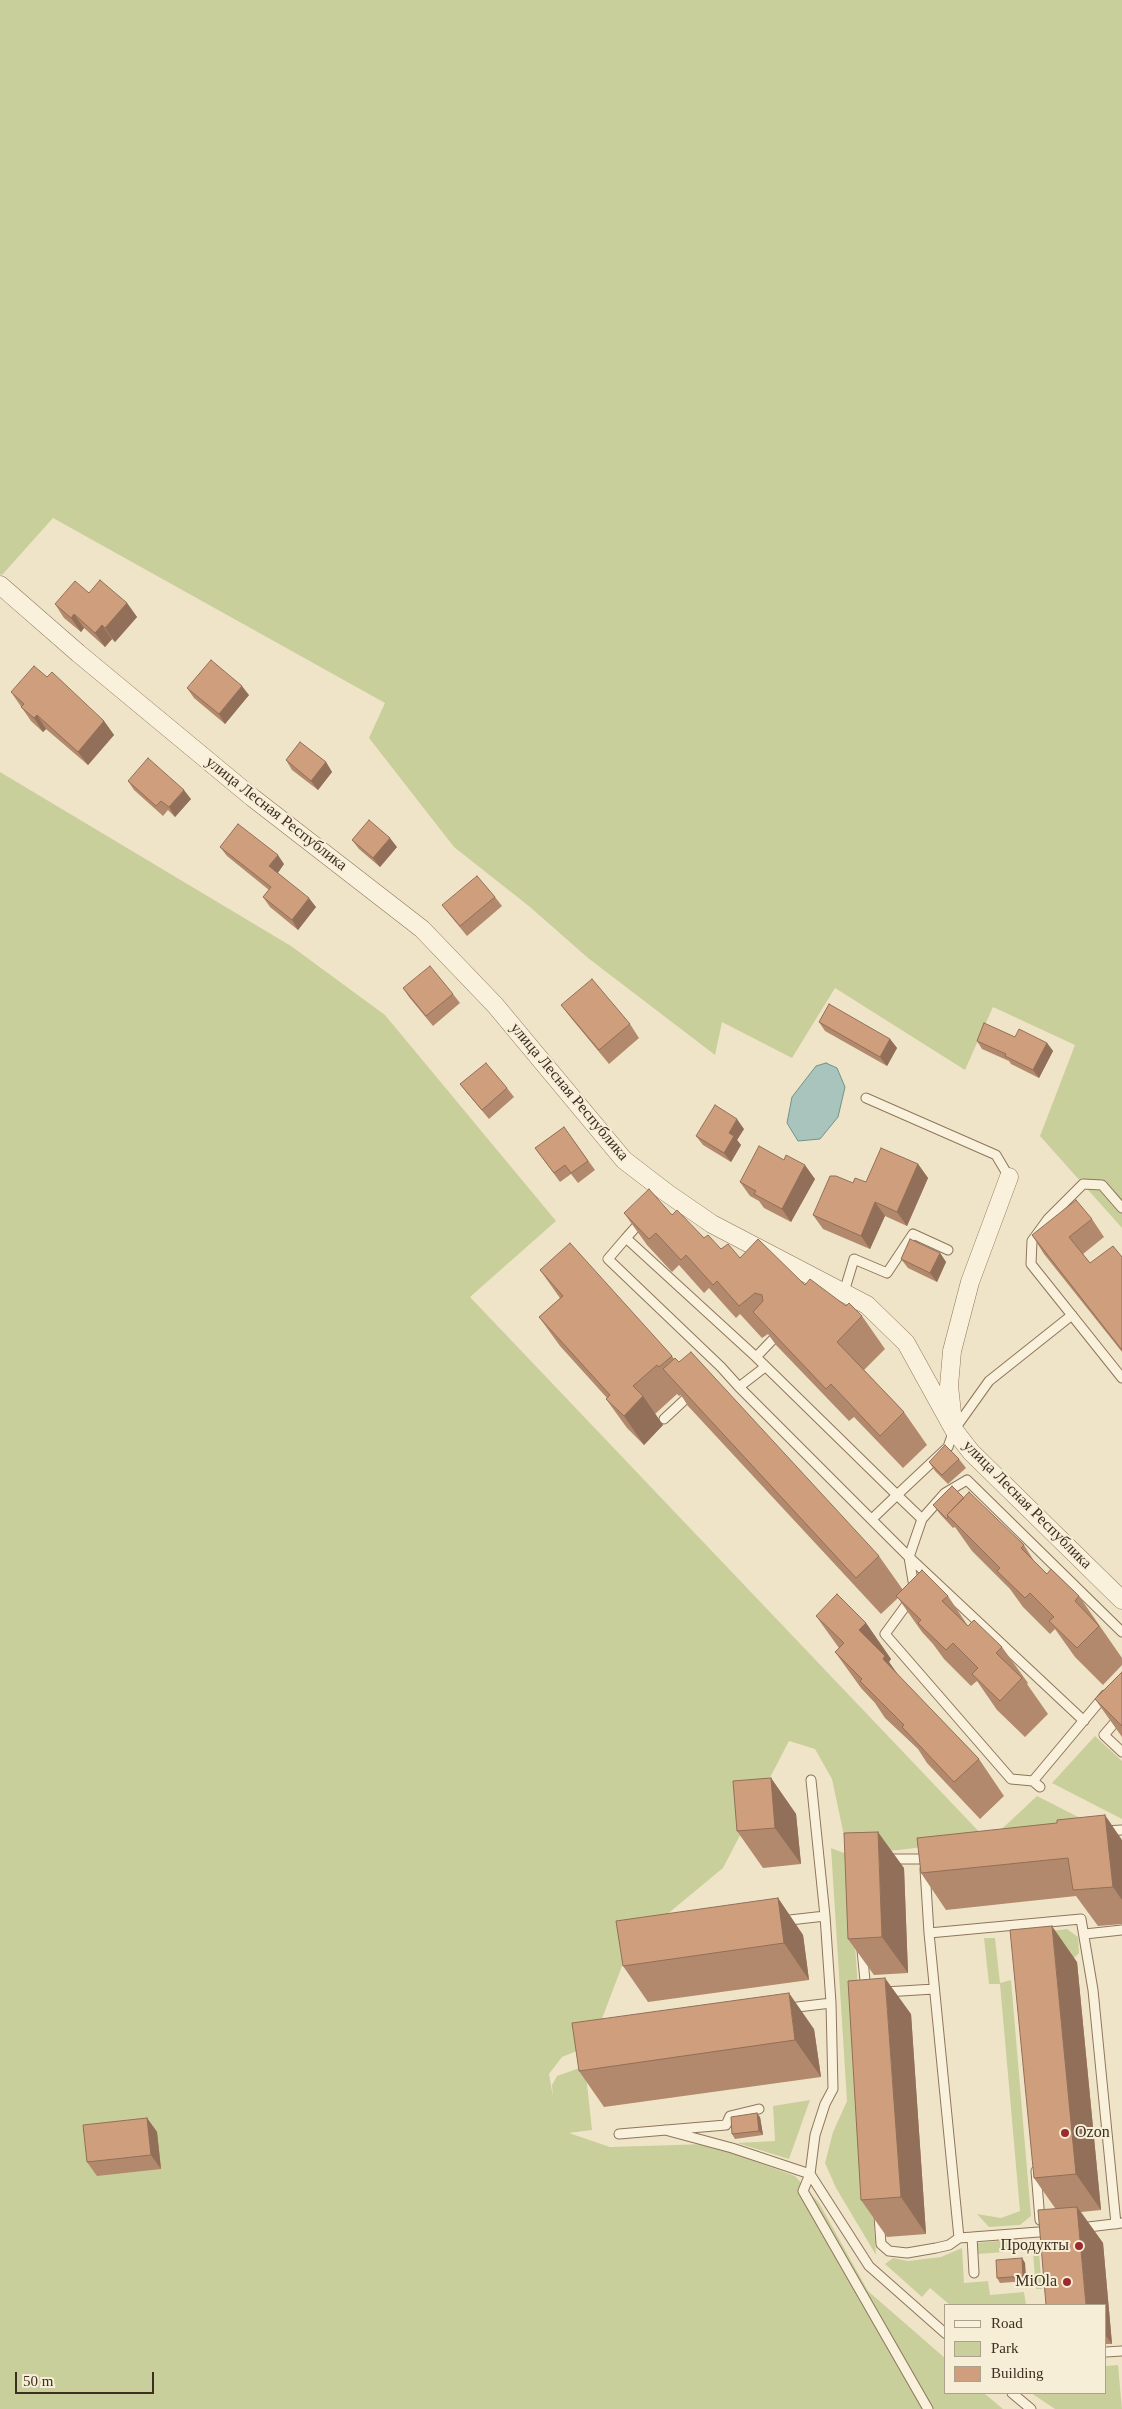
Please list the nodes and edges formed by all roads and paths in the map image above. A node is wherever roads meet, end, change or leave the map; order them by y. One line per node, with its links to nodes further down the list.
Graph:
1 (0, 585): 8 (street, улица Лесная Республика)
2 (866, 1098): 3 (lane)
3 (1009, 1177): 17 (street)
4 (1122, 1208): 9 (lane)
5 (650, 1212): 6 (lane)
6 (626, 1238): 11 (lane); 15 (lane)
7 (948, 1250): 8 (lane)
8 (844, 1292): 17 (street, улица Лесная Республика)
9 (1072, 1315): 13 (lane); 17 (lane)
10 (780, 1332): 11 (lane)
11 (756, 1357): 12 (lane)
12 (765, 1367): 15 (lane); 18 (lane)
13 (1122, 1378)
14 (700, 1386): 16 (lane)
15 (739, 1387): 19 (lane)
16 (664, 1419)
17 (954, 1430): 18 (lane); 22 (street, улица Лесная Республика)
18 (897, 1495): 19 (lane); 20 (lane)
19 (872, 1519): 21 (lane)
20 (922, 1519): 21 (lane); 23 (lane)
21 (910, 1557): 26 (lane); 26 (lane)
22 (1122, 1600)
23 (1122, 1632)
24 (1111, 1687): 26 (lane)
25 (1122, 1714): 27 (lane)
26 (1084, 1721)
27 (1122, 1752)
28 (811, 1780): 34 (lane)
29 (1122, 1830): 30 (lane)
30 (1091, 1833)
31 (934, 1857): 32 (lane)
32 (924, 1859): 33 (lane); 38 (lane)
33 (880, 1860)
34 (825, 1916): 35 (lane); 43 (lane)
35 (768, 1923)
36 (1016, 1926): 38 (lane); 39 (lane); 41 (lane)
37 (1122, 1930): 39 (lane)
38 (929, 1933): 42 (lane)
39 (1085, 1934): 51 (lane)
40 (861, 1936): 42 (lane)
41 (1017, 1936)
42 (934, 1989): 54 (lane)
43 (831, 2003): 44 (lane); 49 (lane)
44 (777, 2010)
45 (759, 2110): 46 (lane)
46 (665, 2130): 47 (lane); 49 (lane)
47 (619, 2134)
48 (1036, 2163): 52 (lane)
49 (810, 2174): 56 (lane); 60 (lane)
50 (879, 2205): 54 (lane)
51 (1119, 2224): 52 (lane)
52 (1043, 2235): 53 (lane)
53 (972, 2237): 54 (lane); 55 (lane)
54 (959, 2238)
55 (974, 2272)
56 (944, 2332)
57 (1122, 2351): 58 (lane)
58 (1107, 2352)
59 (1013, 2394): 61 (lane)
60 (928, 2409)
61 (1031, 2409)

